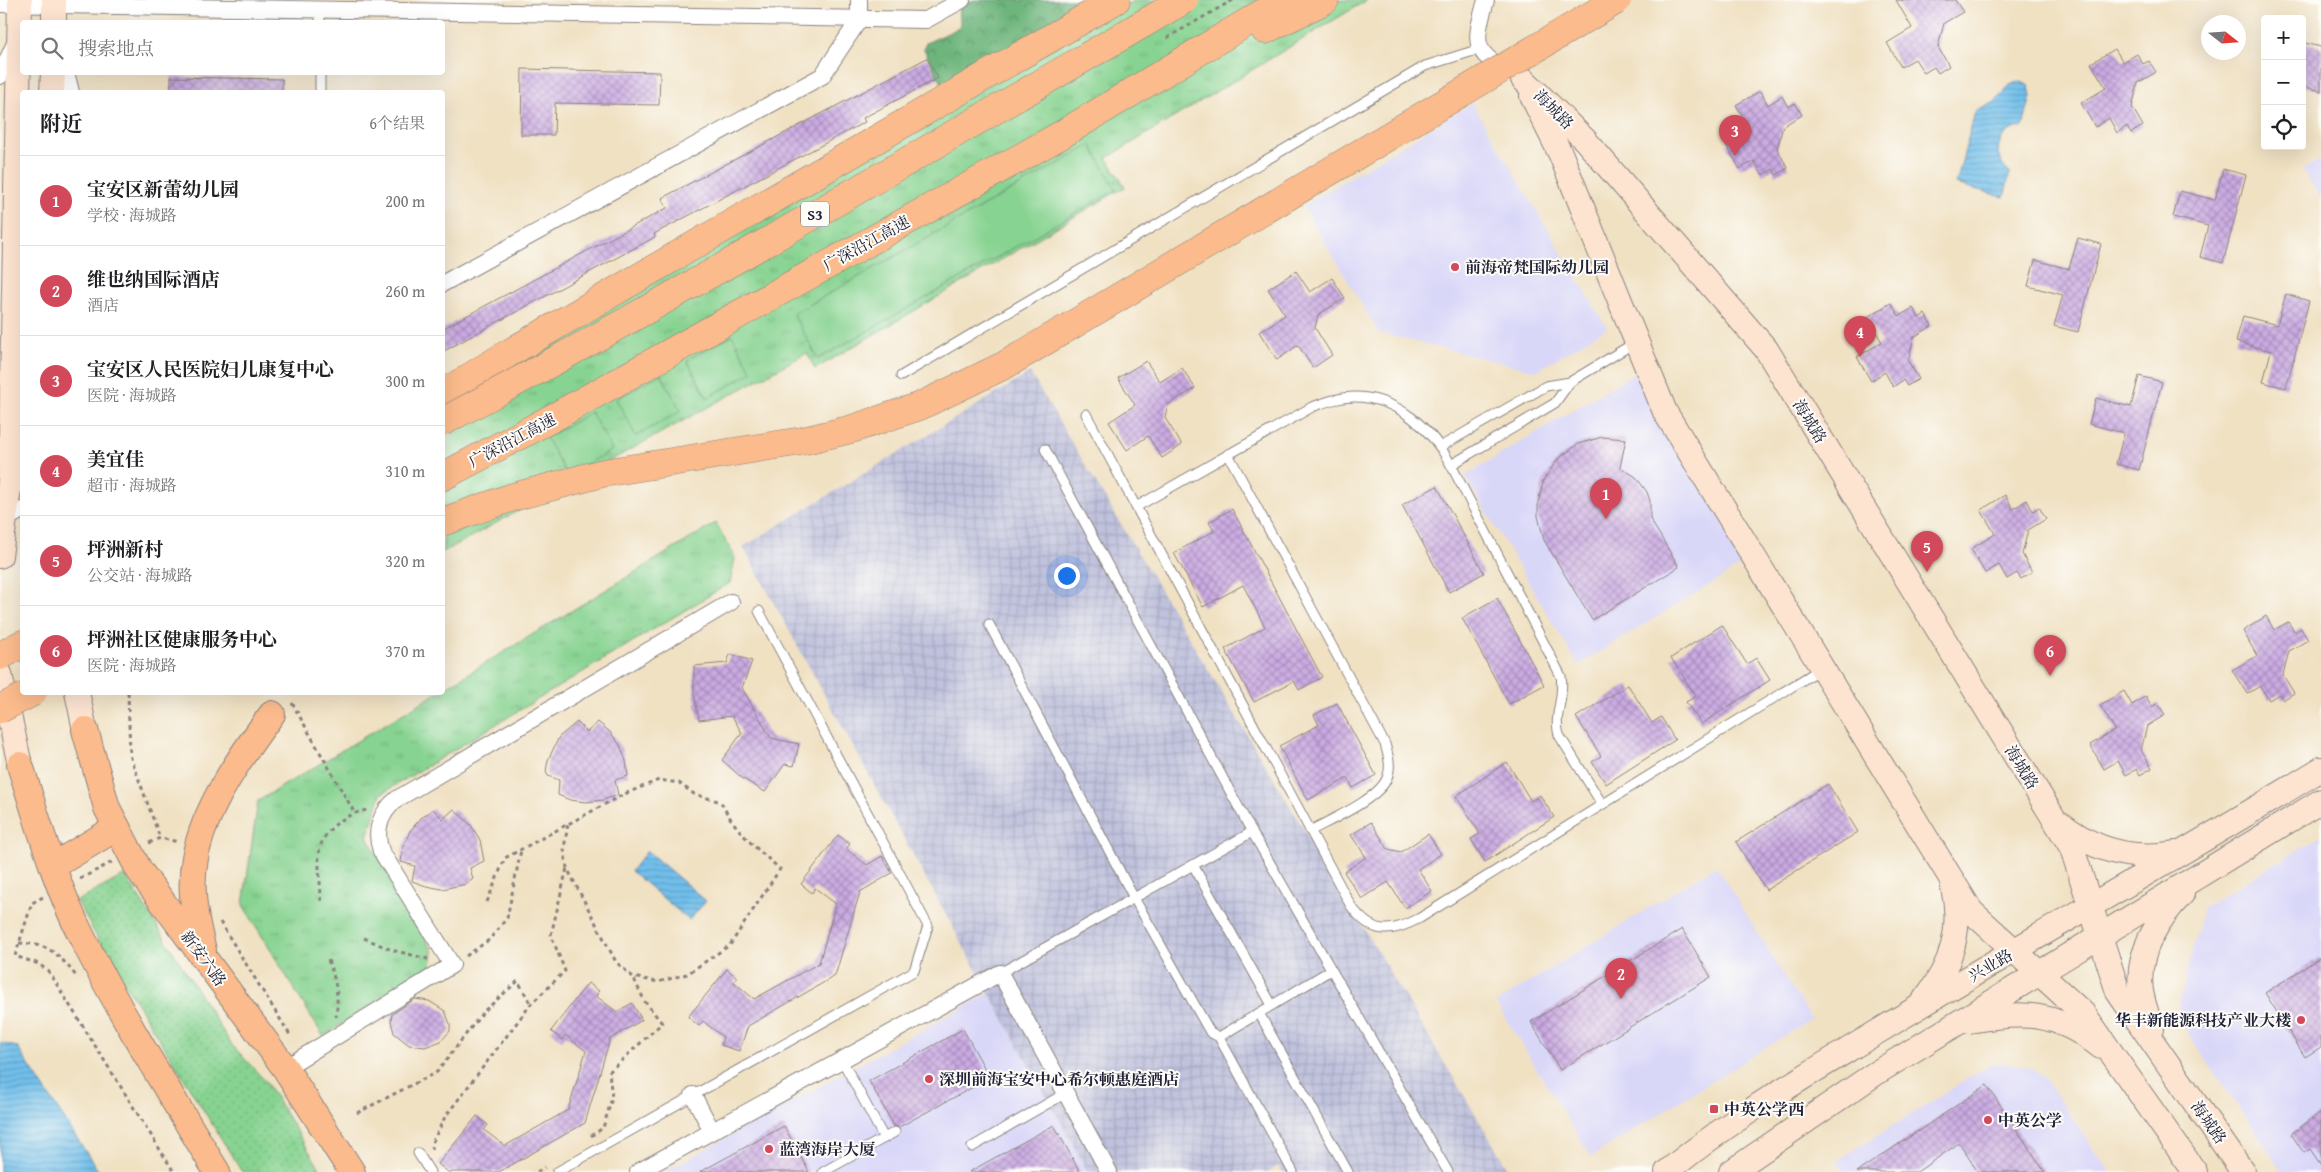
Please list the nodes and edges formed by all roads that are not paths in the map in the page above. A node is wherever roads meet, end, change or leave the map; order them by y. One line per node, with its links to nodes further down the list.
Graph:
1 (859, 0): 12 (street)
2 (962, 0): 12 (street)
3 (1116, 0): 28 (highway)
4 (1184, 0): 30 (highway, S3, bridge)
5 (1284, 0): 23 (highway, 广深沿江高速)
6 (1325, 0): 23 (highway)
7 (1486, 0): 14 (street)
8 (1617, 0): 40 (highway, bridge)
9 (13, 3): 10 (street); 13 (main road)
10 (54, 9): 11 (street)
11 (320, 16): 12 (street)
12 (859, 20): 24 (street)
13 (19, 32): 18 (street); 37 (main road)
14 (1480, 49): 19 (street); 26 (lane)
15 (53, 75): 20 (main road)
16 (67, 75): 21 (street)
17 (320, 75): 22 (lane)
18 (0, 76)
19 (1523, 79): 25 (main road, 海城路); 58 (main road, 海城路)
20 (52, 90)
21 (70, 90)
22 (320, 90)
23 (1061, 135): 36 (highway, 广深沿江高速)
24 (445, 282)
25 (1637, 342): 27 (lane); 47 (main road, 海城路)
26 (901, 376)
27 (1570, 382): 31 (lane); 35 (lane)
28 (445, 392)
29 (1086, 414): 38 (lane)
30 (445, 420)
31 (1440, 447): 34 (lane); 35 (lane)
32 (1045, 449): 61 (lane)
33 (0, 451): 37 (street)
34 (1228, 454): 38 (lane); 60 (lane)
35 (1451, 465): 57 (lane)
36 (445, 475)
37 (10, 481): 39 (main road)
38 (1136, 507): 60 (lane)
39 (9, 517): 41 (main road)
40 (445, 521)
41 (0, 556)
42 (730, 602): 83 (street)
43 (759, 611): 85 (lane)
44 (989, 624): 67 (lane)
45 (20, 645): 46 (highway)
46 (0, 656)
47 (1822, 668): 57 (lane); 65 (main road, 海城路)
48 (0, 674): 54 (main road)
49 (27, 695): 52 (highway, bridge)
50 (78, 695): 53 (main road)
51 (282, 708): 71 (main road)
52 (0, 709)
53 (85, 730): 59 (main road, 新安六路)
54 (20, 765): 66 (main road)
55 (2321, 769): 62 (main road, 兴业路)
56 (2321, 801): 64 (main road, 兴业路)
57 (1602, 804): 60 (lane)
58 (2050, 812): 62 (main road); 68 (main road, 海城路)
59 (116, 828): 66 (main road); 71 (main road, 新安六路)
60 (1310, 831)
61 (1252, 832): 63 (lane); 72 (lane)
62 (2193, 847): 68 (main road, 兴业路)
63 (1193, 865): 67 (lane); 75 (lane)
64 (2202, 874): 69 (main road, 兴业路); 80 (main road)
65 (1949, 875): 70 (main road, 海城路); 76 (main road)
66 (56, 878): 91 (main road)
67 (1134, 898): 73 (lane); 79 (lane)
68 (2091, 906): 69 (main road, 海城路); 70 (main road, 兴业路)
69 (2100, 936): 74 (main road, 兴业路); 80 (main road, 海城路)
70 (2015, 950): 74 (main road, 海城路); 76 (main road, 兴业路)
71 (205, 958): 83 (main road, 新安六路)
72 (1331, 970): 75 (lane); 100 (lane)
73 (1000, 972): 82 (street); 84 (street)
74 (2039, 973): 78 (main road, 兴业路); 81 (main road, 海城路)
75 (1272, 1005): 77 (lane)
76 (1912, 1012): 101 (main road, 兴业路)
77 (1259, 1013): 79 (lane); 99 (lane)
78 (1955, 1024): 81 (main road); 102 (main road, 兴业路)
79 (1219, 1037): 98 (lane)
80 (2162, 1054): 104 (main road, 海城路)
81 (2116, 1059): 103 (main road, 海城路)
82 (842, 1060): 86 (street); 88 (lane)
83 (294, 1062): 92 (main road, 新安六路)
84 (1066, 1093): 89 (lane); 97 (street)
85 (693, 1095): 86 (street); 94 (lane)
86 (712, 1131): 95 (street)
87 (895, 1132): 88 (lane)
88 (884, 1138): 96 (lane)
89 (972, 1147)
90 (418, 1153): 93 (lane)
91 (216, 1172)
92 (352, 1172)
93 (430, 1172)
94 (557, 1172)
95 (638, 1172)
96 (823, 1172)
97 (1109, 1172)
98 (1293, 1172)
99 (1348, 1172)
100 (1448, 1172)
101 (1667, 1172)
102 (1731, 1172)
103 (2195, 1172)
104 (2243, 1172)

